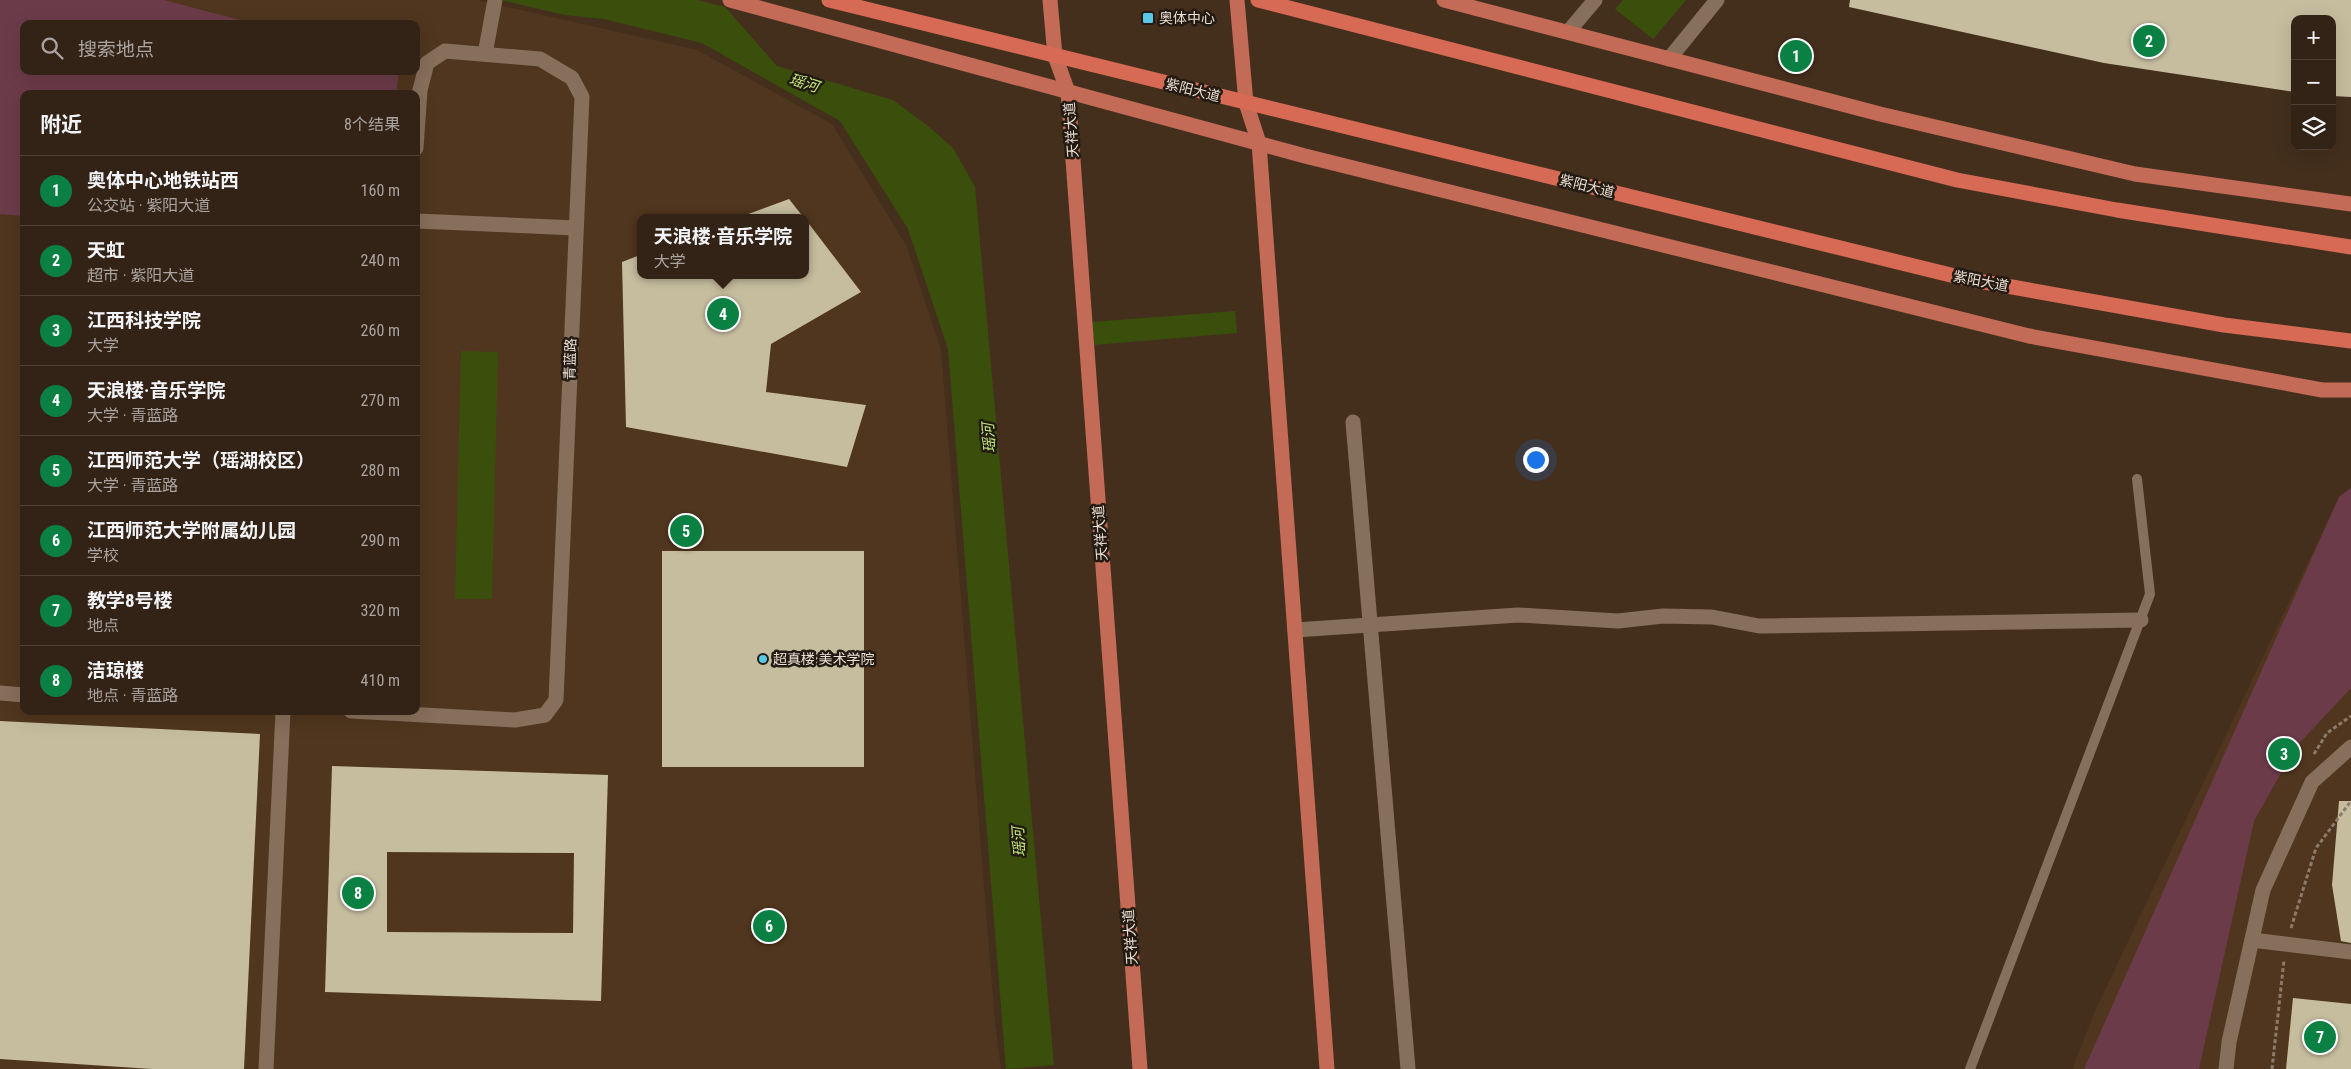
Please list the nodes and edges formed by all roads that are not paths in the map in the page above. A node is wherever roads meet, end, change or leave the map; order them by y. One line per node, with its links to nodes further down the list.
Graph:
1 (730, 0): 15 (main road)
2 (829, 0): 12 (highway, 紫阳大道)
3 (1050, 0): 12 (main road, 天祥大道)
4 (1238, 0): 16 (main road)
5 (1258, 0): 21 (highway)
6 (1444, 0): 10 (main road)
7 (1595, 0): 10 (street)
8 (1717, 0): 13 (street)
9 (494, 6): 11 (street)
10 (1568, 32): 13 (main road)
11 (484, 54): 14 (street, 青蓝路); 20 (street, 青蓝路)
12 (1055, 56): 15 (main road, 天祥大道); 16 (highway, 紫阳大道)
13 (1669, 59): 18 (main road)
14 (420, 90)
15 (1068, 92): 17 (main road); 37 (main road, 天祥大道)
16 (1246, 102): 17 (main road); 22 (highway, 紫阳大道)
17 (1259, 143): 23 (main road); 28 (main road)
18 (2351, 204)
19 (420, 221): 20 (street)
20 (576, 228): 31 (street, 青蓝路)
21 (2351, 247)
22 (2351, 340)
23 (2351, 390)
24 (1353, 422): 27 (street)
25 (2137, 479): 26 (lane)
26 (2141, 620): 27 (street); 40 (lane)
27 (1370, 625): 28 (street); 39 (street)
28 (1294, 630): 38 (main road)
29 (0, 694): 30 (street)
30 (20, 695)
31 (420, 714)
32 (284, 715): 36 (street)
33 (2351, 747): 34 (street)
34 (2252, 940): 35 (street); 41 (street)
35 (2351, 952)
36 (266, 1069)
37 (1140, 1069)
38 (1327, 1069)
39 (1408, 1069)
40 (1970, 1069)
41 (2226, 1069)

